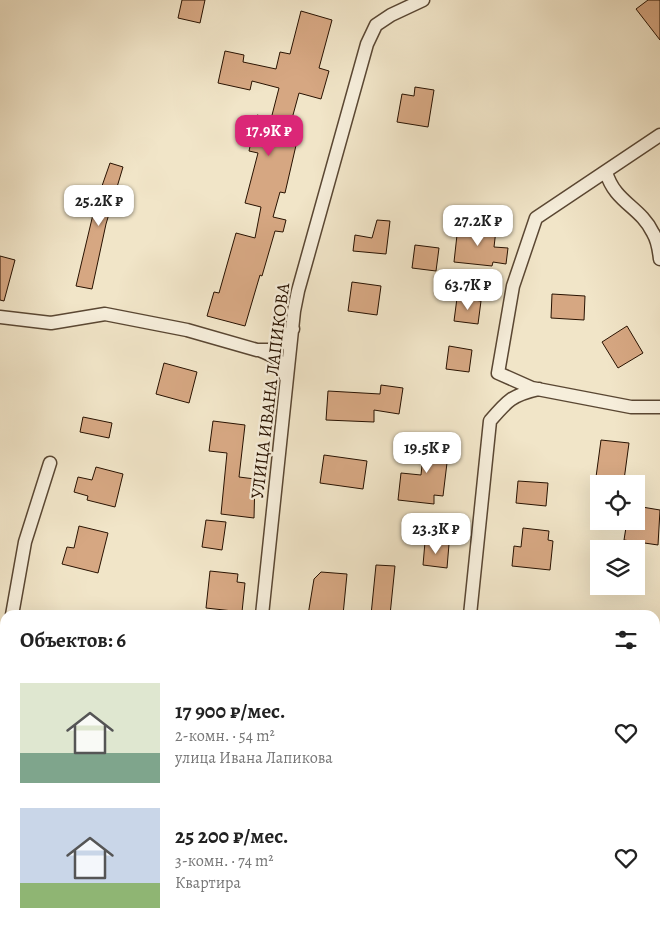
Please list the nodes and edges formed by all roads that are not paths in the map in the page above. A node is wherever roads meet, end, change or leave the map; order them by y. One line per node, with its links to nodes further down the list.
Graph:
1 (423, 0): 6 (street, УЛИЦА ИВАНА ЛАПИКОВА)
2 (660, 135): 3 (street)
3 (606, 172): 4 (street); 9 (street)
4 (660, 259)
5 (0, 317): 7 (street)
6 (293, 329): 7 (street); 8 (street, УЛИЦА ИВАНА ЛАПИКОВА)
7 (257, 350): 8 (street)
8 (287, 382): 13 (street, УЛИЦА ИВАНА ЛАПИКОВА)
9 (539, 389): 10 (street); 14 (street)
10 (660, 407)
11 (50, 463): 12 (street)
12 (13, 610)
13 (263, 610)
14 (471, 610)

